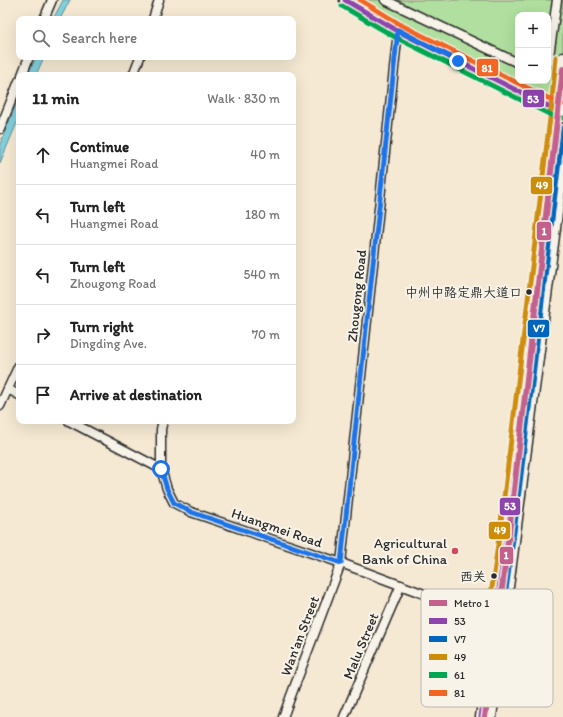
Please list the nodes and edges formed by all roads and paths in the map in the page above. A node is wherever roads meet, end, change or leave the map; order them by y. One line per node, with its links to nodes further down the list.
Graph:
1 (52, 0): 6 (street)
2 (159, 0): 7 (street)
3 (345, 0): 8 (main road)
4 (385, 0): 13 (street)
5 (557, 0): 9 (street)
6 (45, 16)
7 (154, 16)
8 (398, 30): 17 (main road); 27 (street, Zhougong Road)
9 (550, 48)
10 (563, 58): 17 (main road)
11 (28, 60): 14 (street)
12 (139, 60): 15 (street)
13 (515, 62)
14 (23, 72)
15 (134, 72)
16 (16, 89): 18 (street)
17 (560, 111): 29 (main road)
18 (0, 129)
19 (563, 167): 30 (main road)
20 (16, 372): 21 (street)
21 (8, 389): 22 (street); 23 (street)
22 (16, 393)
23 (0, 406)
24 (76, 424): 26 (street)
25 (162, 424): 26 (street, Huangmei Road)
26 (161, 469): 27 (street, Huangmei Road)
27 (341, 563): 28 (street, Huangmei Road); 34 (street, Wan'an Street)
28 (401, 585): 31 (street, Huangmei Road); 35 (street, Malu Street)
29 (502, 589)
30 (504, 589)
31 (421, 593)
32 (483, 707): 36 (main road)
33 (492, 707): 37 (main road)
34 (283, 717)
35 (344, 717)
36 (481, 717)
37 (491, 717)

